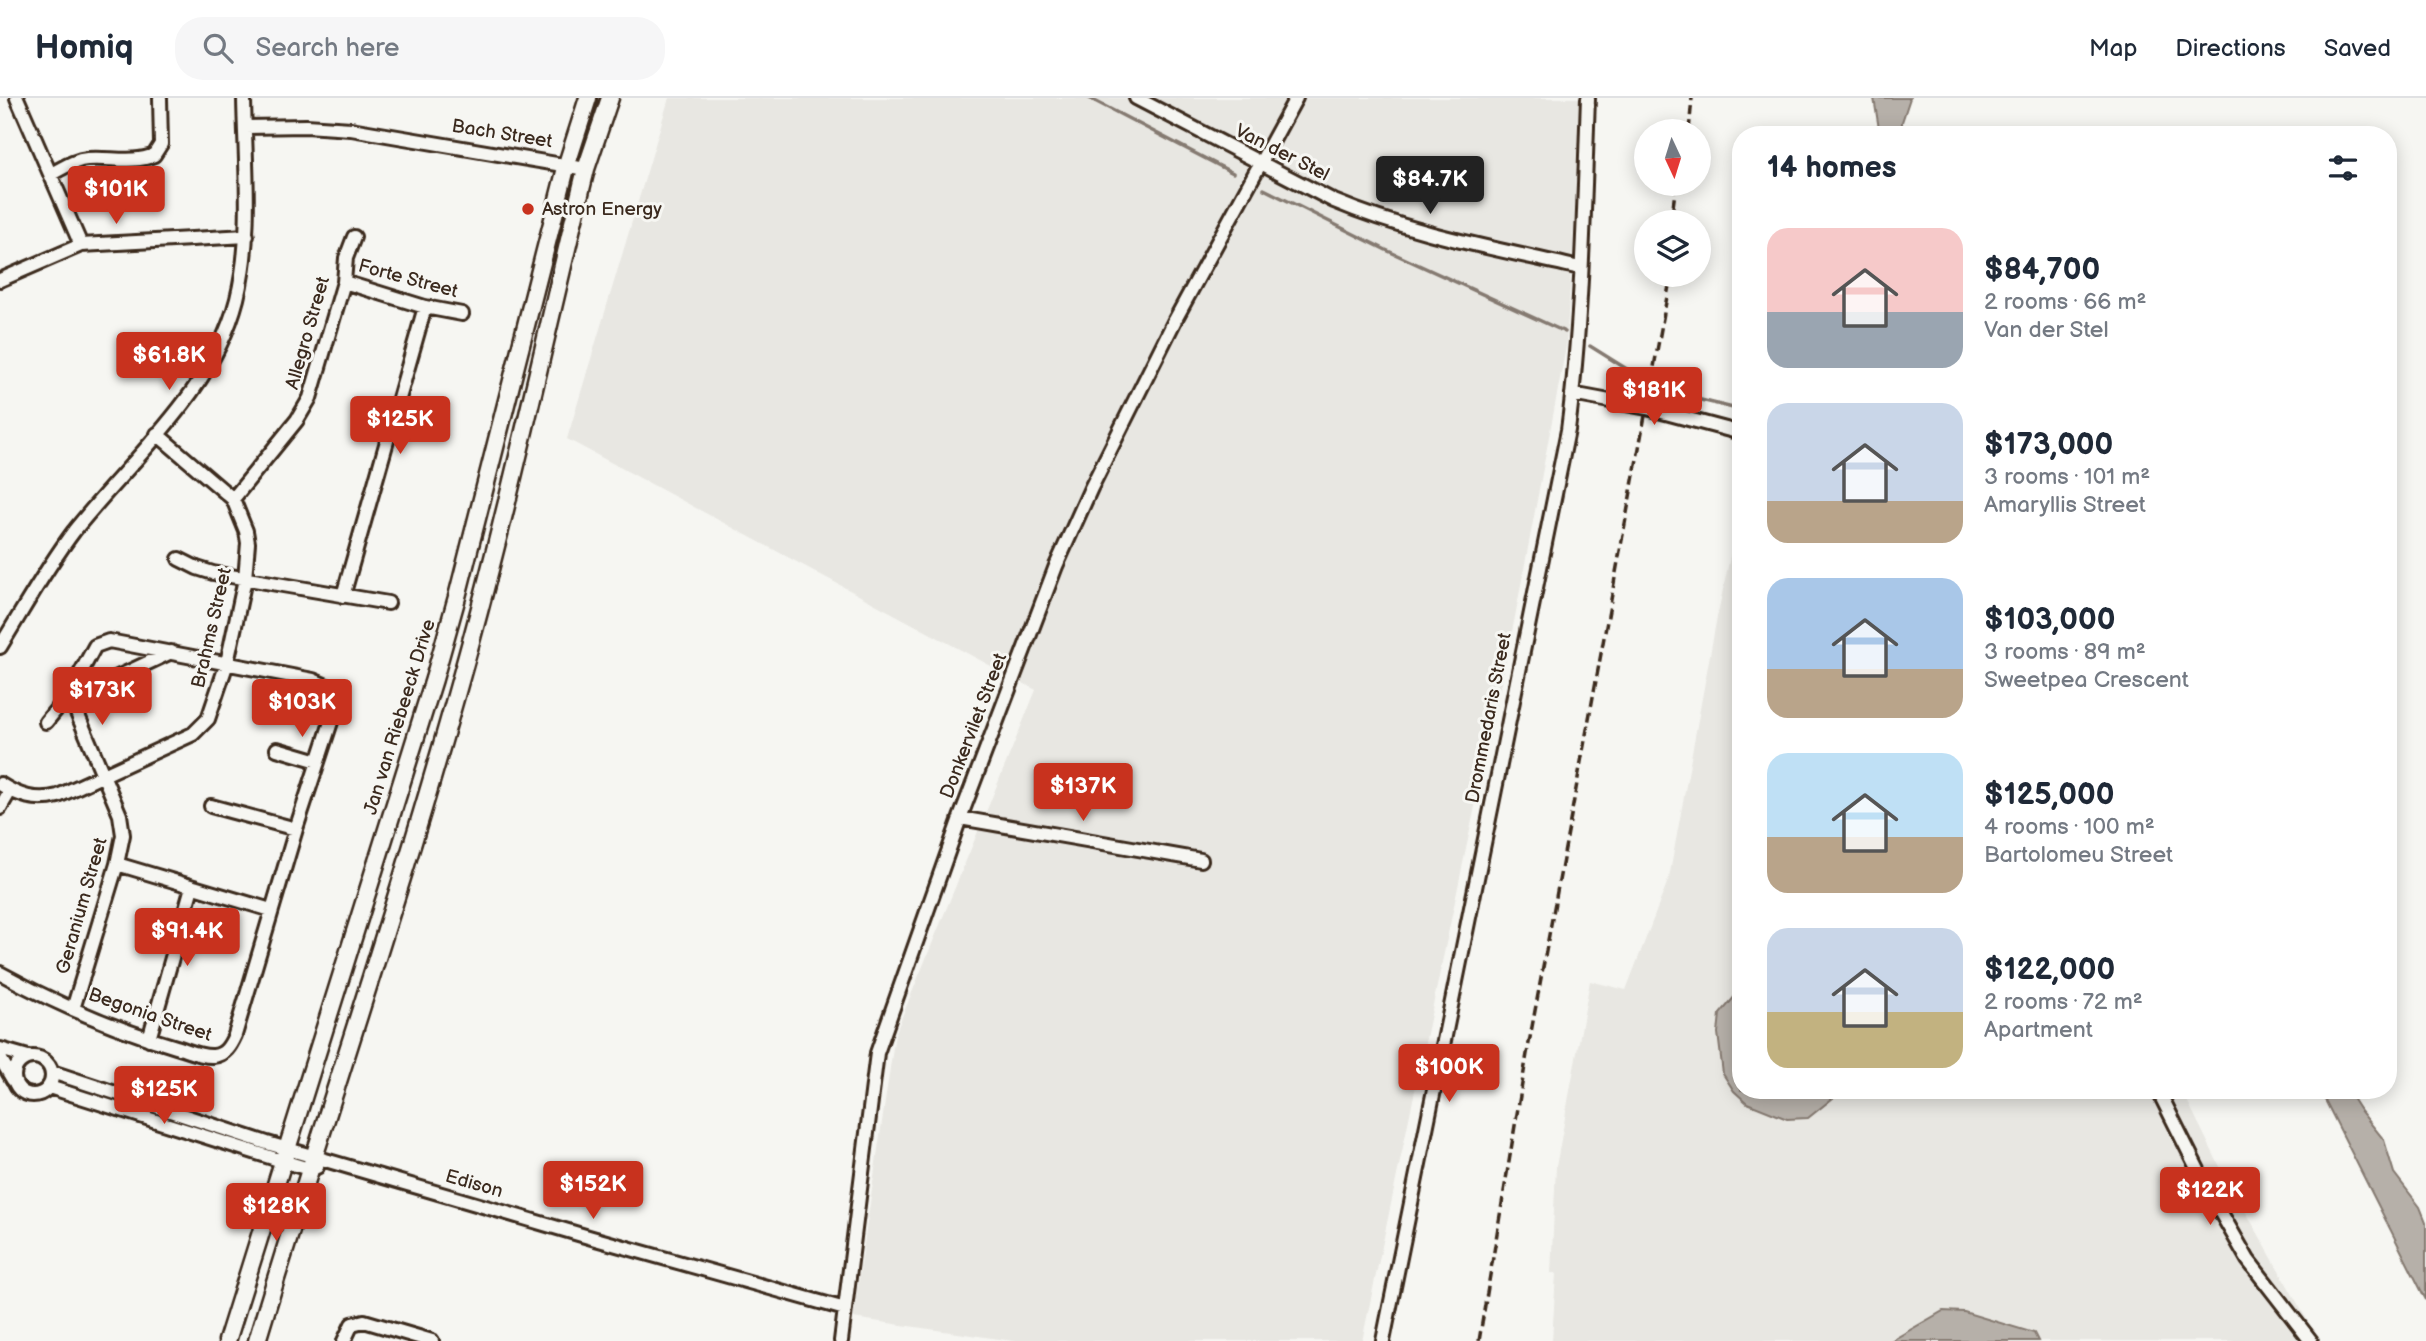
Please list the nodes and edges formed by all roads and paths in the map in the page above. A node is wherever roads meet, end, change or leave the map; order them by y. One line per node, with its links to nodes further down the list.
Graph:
1 (17, 98): 13 (street)
2 (160, 98): 13 (street)
3 (244, 98): 9 (street)
4 (588, 98): 10 (main road, Jan van Riebeeck Drive)
5 (610, 98): 12 (main road)
6 (1136, 98): 11 (street, Van der Stel)
7 (1296, 98): 11 (street, Donkervilet Street)
8 (1588, 98): 17 (street, Drommedaris Street)
9 (245, 127): 10 (street, Bach Street); 14 (street)
10 (567, 164): 12 (street, Bach Street); 57 (main road, Jan van Riebeeck Drive)
11 (1260, 164): 17 (street, Van der Stel); 41 (street, Donkervilet Street)
12 (586, 169): 58 (main road)
13 (51, 174): 16 (street)
14 (247, 236): 16 (street); 24 (street)
15 (354, 237): 19 (street, Allegro Street)
16 (81, 245): 18 (street)
17 (1580, 268): 22 (street, Drommedaris Street)
18 (0, 280)
19 (344, 282): 20 (street, Forte Street); 25 (street, Allegro Street)
20 (425, 307): 21 (street, Forte Street); 28 (street)
21 (462, 314)
22 (1573, 394): 23 (street); 65 (street, Drommedaris Street)
23 (1732, 431)
24 (157, 434): 25 (street); 30 (street)
25 (233, 499): 27 (street, Brahms Street)
26 (179, 559): 27 (street)
27 (244, 579): 28 (street); 32 (street, Brahms Street)
28 (343, 596): 29 (street)
29 (388, 603)
30 (0, 647)
31 (172, 652): 32 (street); 33 (street); 33 (street)
32 (227, 663): 36 (street, Begonia Street); 37 (street, Brahms Street)
33 (71, 697): 34 (street); 37 (street, Geranium Street)
34 (46, 722)
35 (277, 749): 36 (street)
36 (318, 761): 42 (street, Begonia Street)
37 (104, 774): 38 (street, Brahms Street); 44 (street, Geranium Street)
38 (5, 788): 40 (street)
39 (211, 806): 42 (street)
40 (0, 808)
41 (960, 818): 43 (street); 59 (street, Donkervilet Street)
42 (296, 829): 46 (street, Begonia Street)
43 (1201, 860)
44 (117, 864): 45 (street); 48 (street, Geranium Street)
45 (192, 887): 46 (street); 49 (street)
46 (271, 910): 49 (street, Begonia Street)
47 (0, 973): 48 (street, Begonia Street)
48 (73, 1009): 49 (street, Begonia Street)
49 (149, 1039)
50 (0, 1049): 51 (street)
51 (29, 1057): 53 (street); 54 (street)
52 (0, 1058): 54 (street)
53 (52, 1072): 55 (street); 57 (street)
54 (13, 1080): 55 (street)
55 (49, 1087): 57 (street)
56 (2162, 1099): 66 (street)
57 (284, 1154): 58 (street, Edison); 60 (main road, Jan van Riebeeck Drive)
58 (311, 1163): 59 (street, Edison); 61 (main road)
59 (845, 1309): 64 (street, Donkervilet Street)
60 (227, 1341)
61 (257, 1341)
62 (344, 1341): 63 (street)
63 (432, 1341)
64 (841, 1341)
65 (1383, 1341)
66 (2311, 1341)

